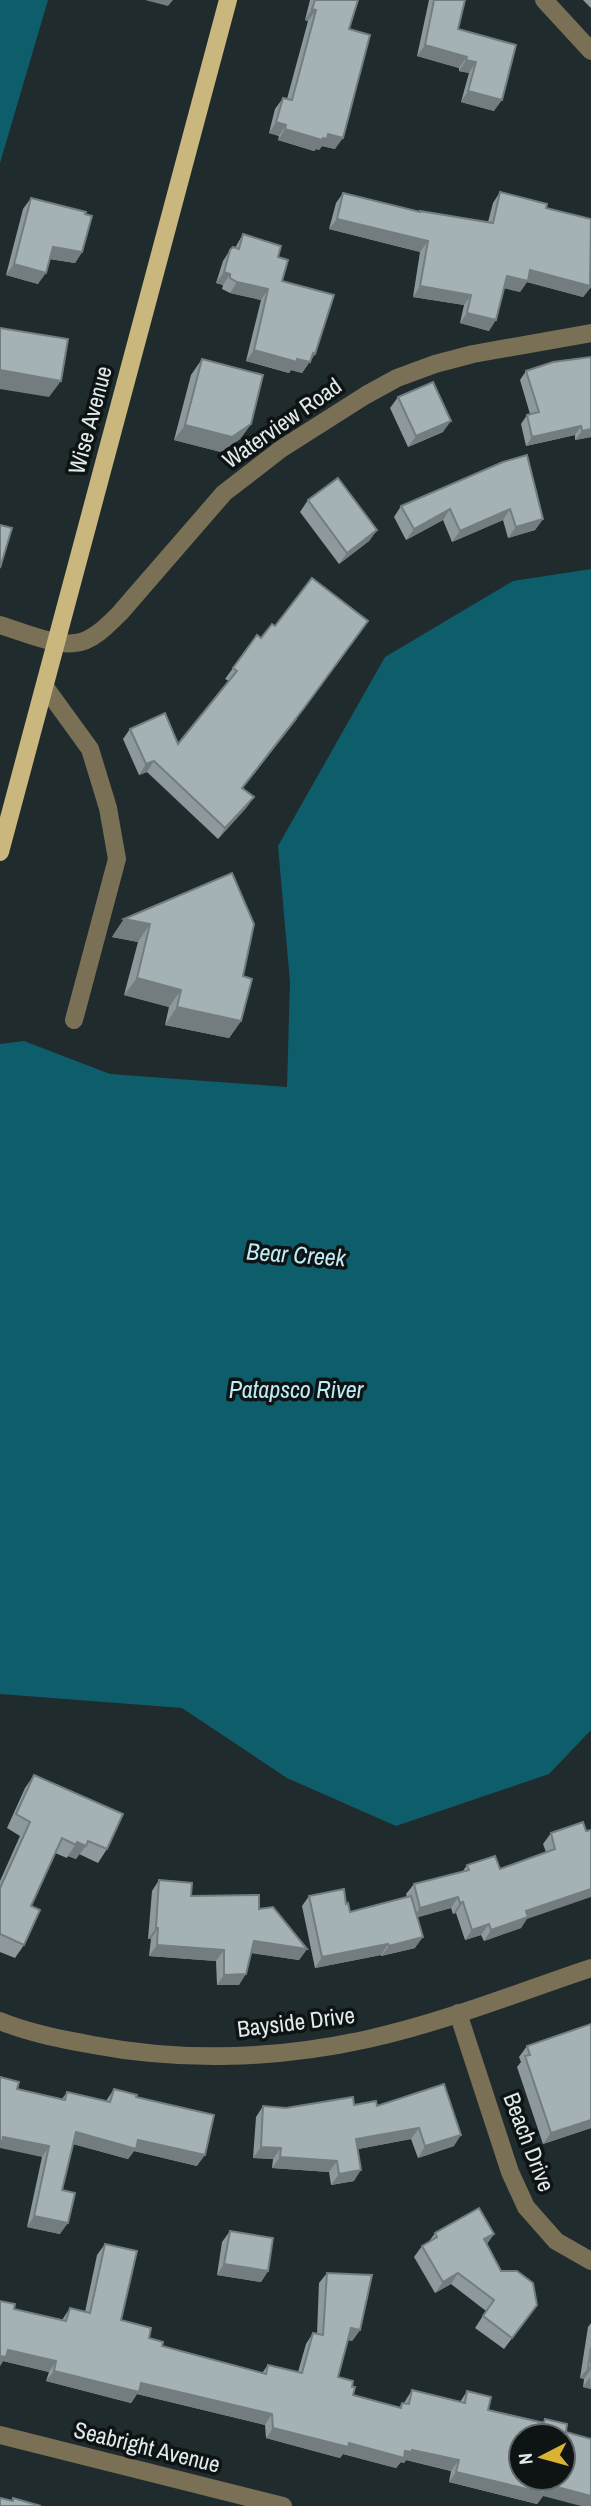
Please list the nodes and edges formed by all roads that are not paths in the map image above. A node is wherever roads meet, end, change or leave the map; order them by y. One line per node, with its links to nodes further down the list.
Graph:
1 (228, 0): 6 (main road, Wise Avenue)
2 (544, 0): 3 (street)
3 (591, 51)
4 (591, 333): 6 (street, Waterview Road)
5 (0, 625): 6 (street)
6 (57, 641): 7 (main road, Wise Avenue)
7 (44, 687): 8 (main road, Wise Avenue); 9 (street)
8 (0, 852)
9 (74, 1020)
10 (591, 1968): 11 (street, Bayside Drive)
11 (458, 2013): 12 (street, Bayside Drive); 13 (street, Beach Drive)
12 (0, 2021)
13 (591, 2261)
14 (0, 2435): 15 (street, Seabright Avenue)
15 (283, 2506)

